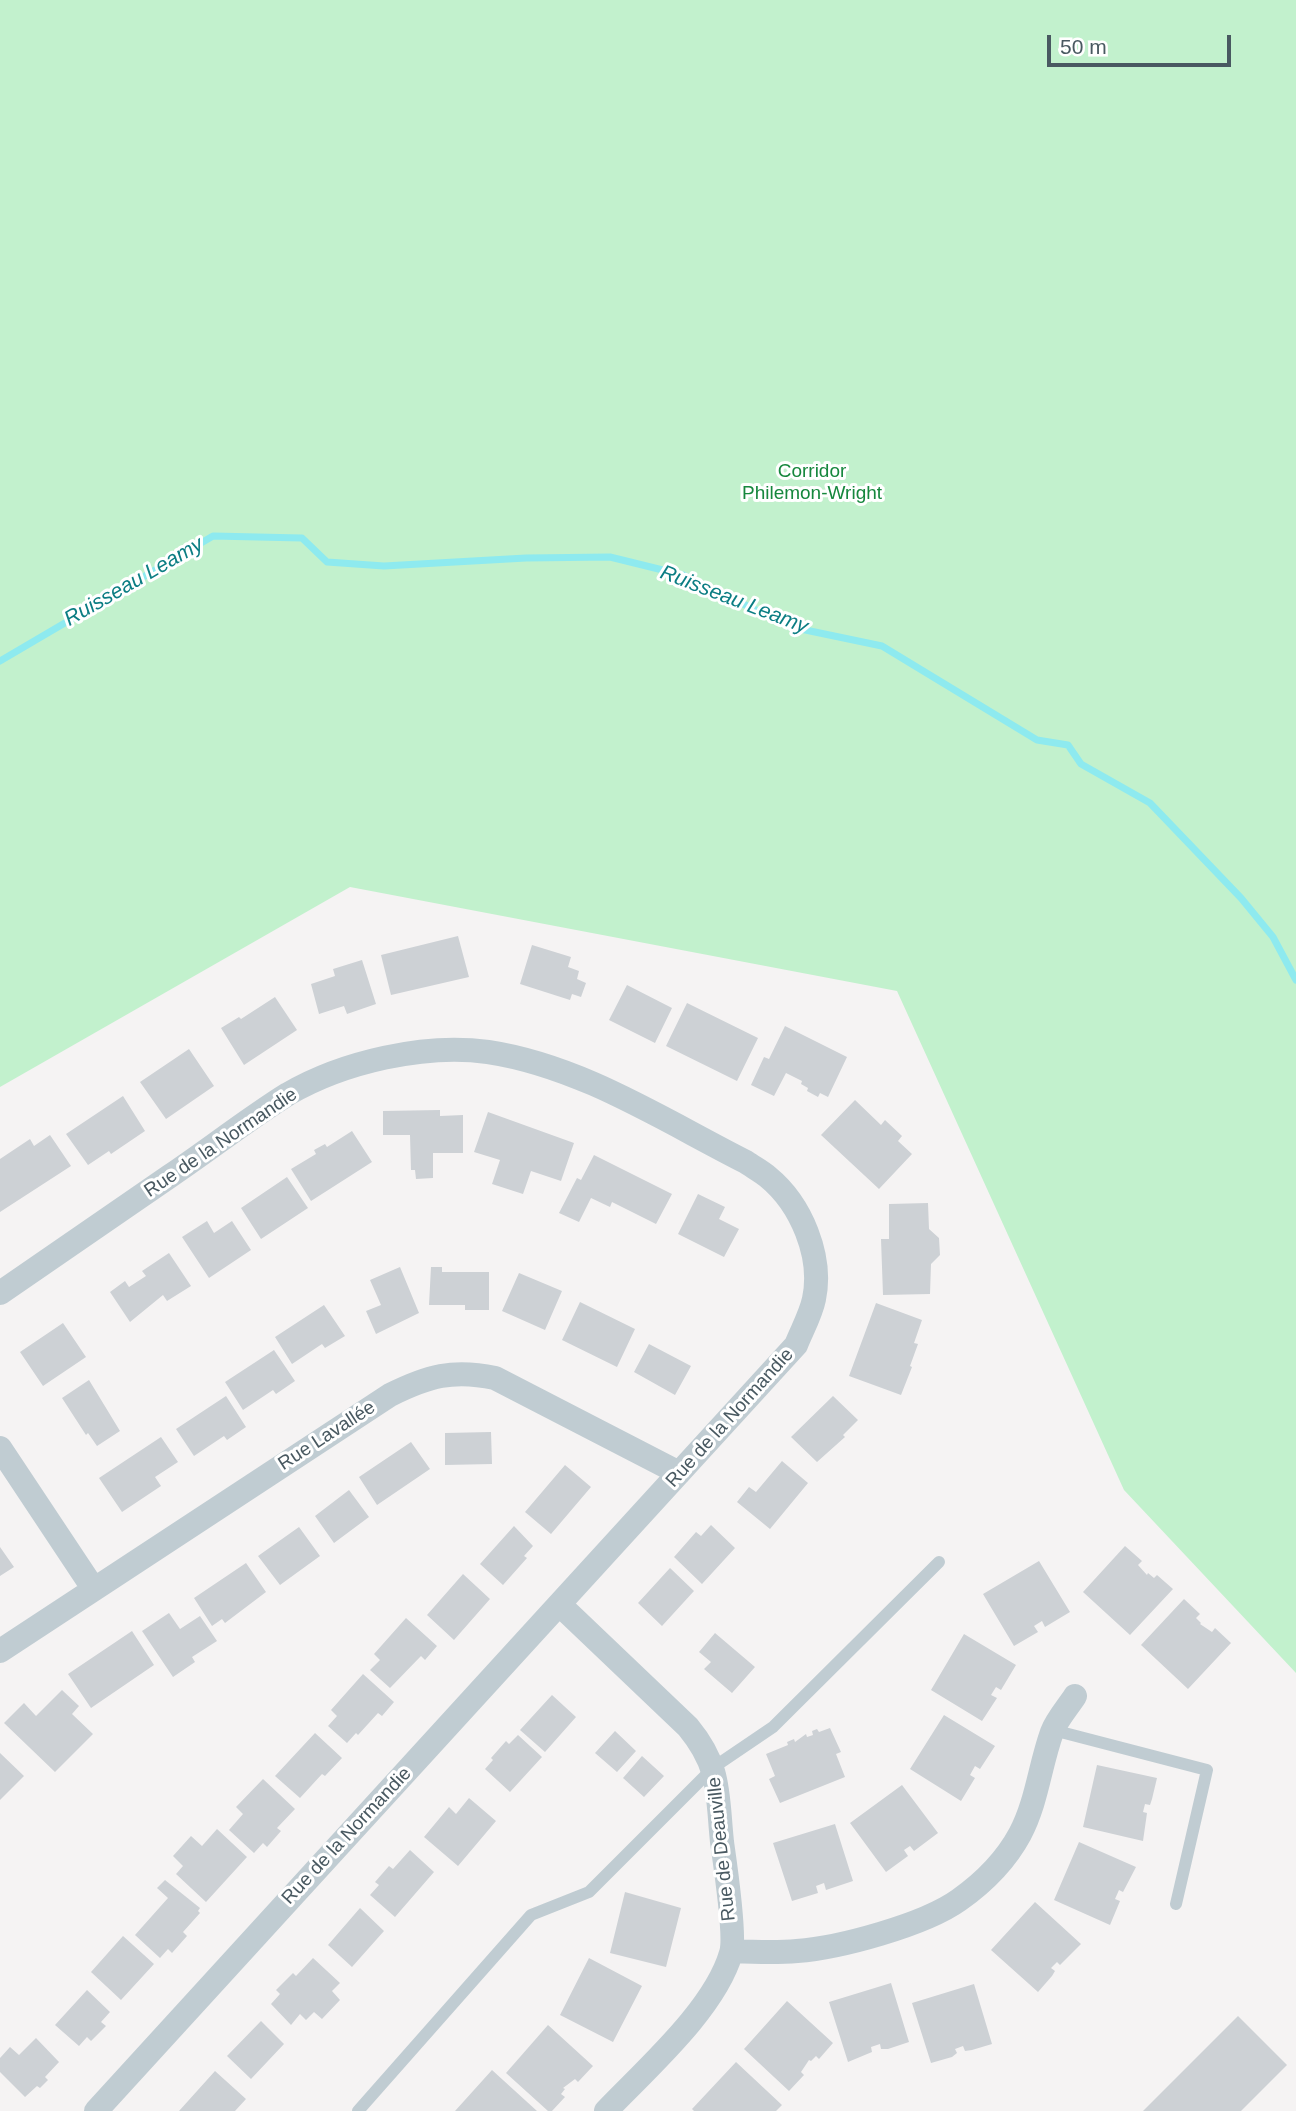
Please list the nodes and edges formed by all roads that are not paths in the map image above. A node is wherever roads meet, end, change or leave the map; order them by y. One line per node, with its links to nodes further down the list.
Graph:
1 (0, 1293): 3 (street, Rue de la Normandie)
2 (0, 1448): 5 (street)
3 (679, 1473): 5 (street, Rue Lavallée); 6 (street, Rue de la Normandie)
4 (939, 1562): 10 (lane)
5 (93, 1588): 7 (street, Rue Lavallée)
6 (560, 1605): 10 (street, Rue de Deauville); 13 (street, Rue de la Normandie)
7 (0, 1651)
8 (1075, 1696): 9 (street)
9 (1053, 1730): 11 (lane); 12 (street)
10 (714, 1767): 12 (street, Rue de Deauville); 14 (lane)
11 (1175, 1904)
12 (732, 1951): 15 (street)
13 (96, 2111)
14 (358, 2111)
15 (606, 2111)

